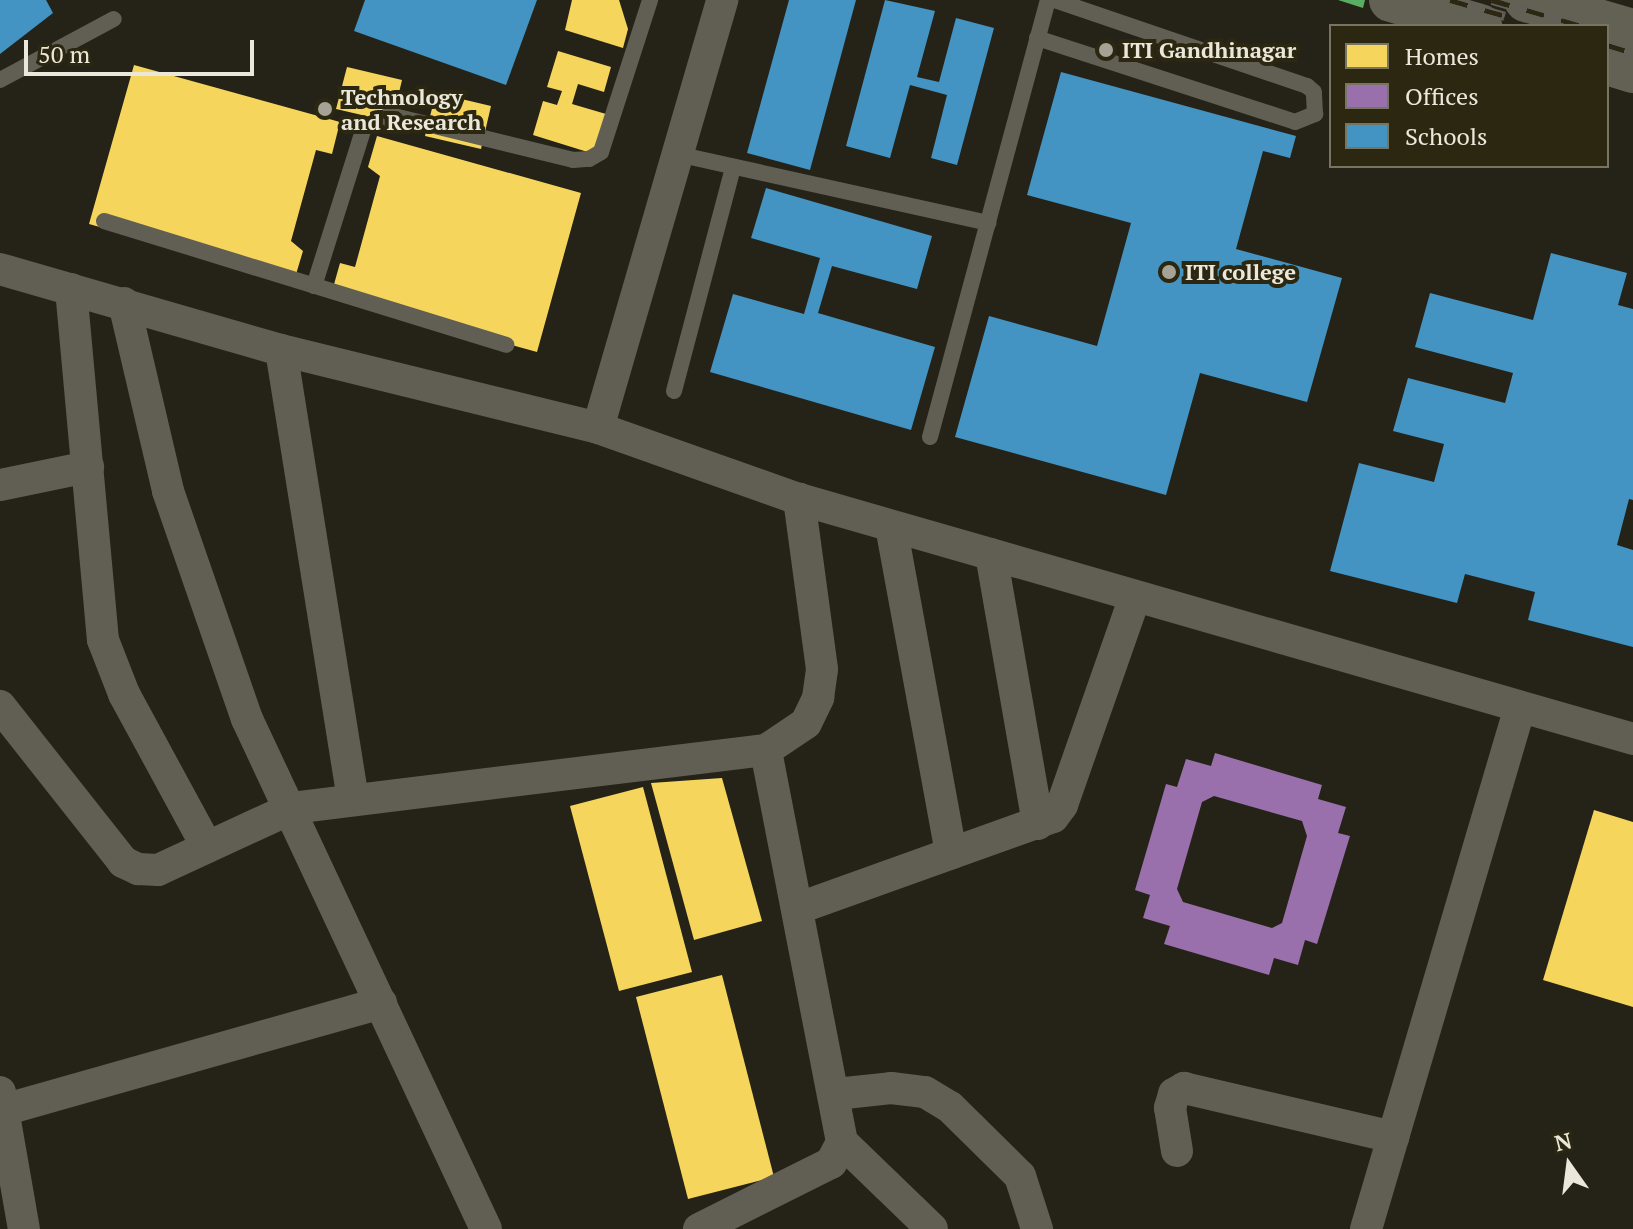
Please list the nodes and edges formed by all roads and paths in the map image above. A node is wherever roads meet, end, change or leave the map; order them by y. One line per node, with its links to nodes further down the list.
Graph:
1 (650, 0): 21 (lane)
2 (722, 0): 16 (street)
3 (1048, 0): 12 (lane)
4 (1054, 0): 12 (lane)
5 (1391, 0): 8 (street)
6 (1526, 0): 9 (street)
7 (114, 19): 15 (lane)
8 (1473, 24)
9 (1609, 24)
10 (1609, 24): 11 (street)
11 (1633, 31)
12 (1037, 38): 19 (lane)
13 (1609, 64): 14 (street)
14 (1633, 71)
15 (0, 80)
16 (677, 154): 17 (lane); 27 (street)
17 (733, 167): 19 (lane); 26 (lane)
18 (104, 221): 21 (lane)
19 (988, 223): 28 (lane)
20 (0, 269): 22 (street)
21 (314, 286): 24 (lane)
22 (71, 289): 23 (street); 29 (street)
23 (124, 303): 25 (street); 40 (street)
24 (506, 345)
25 (281, 350): 27 (street); 39 (street)
26 (674, 391)
27 (598, 428): 31 (street)
28 (930, 437)
29 (88, 467): 30 (street); 42 (street)
30 (0, 485)
31 (799, 499): 32 (street); 38 (street)
32 (891, 526): 33 (street); 43 (street)
33 (991, 554): 34 (street); 41 (street)
34 (1135, 596): 36 (street); 41 (street)
35 (0, 706): 42 (street)
36 (1520, 707): 37 (street); 48 (street)
37 (1633, 739)
38 (766, 750): 39 (street); 44 (street)
39 (353, 799): 40 (street)
40 (292, 808): 42 (street); 45 (street)
41 (1038, 824): 43 (street)
42 (207, 847)
43 (951, 854): 44 (street)
44 (799, 908): 46 (street)
45 (381, 1003): 47 (street); 52 (street)
46 (836, 1094): 49 (street); 55 (street)
47 (2, 1101): 51 (street)
48 (1393, 1137): 50 (street); 56 (street)
49 (842, 1142): 53 (street); 54 (street)
50 (1177, 1151)
51 (24, 1229)
52 (486, 1229)
53 (699, 1229)
54 (932, 1229)
55 (1037, 1229)
56 (1366, 1229)

